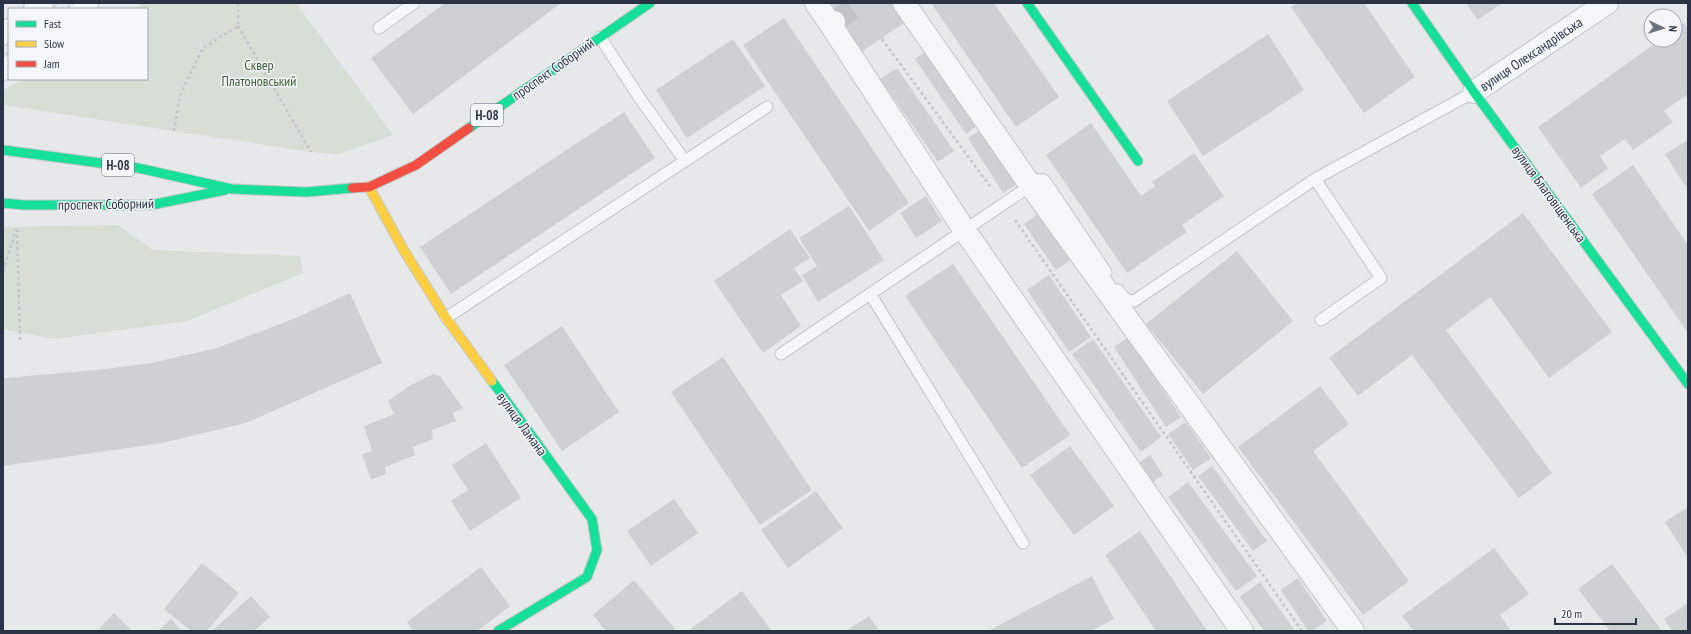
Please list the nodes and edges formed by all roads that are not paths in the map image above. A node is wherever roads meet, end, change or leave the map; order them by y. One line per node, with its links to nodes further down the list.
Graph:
1 (414, 3): 8 (lane)
2 (650, 3): 9 (street, проспект Соборний / Н-08)
3 (816, 3): 20 (street)
4 (904, 3): 16 (street)
5 (1027, 3): 14 (street)
6 (1412, 3): 10 (street, вулиця Благовіщенська)
7 (1607, 3): 10 (street, вулиця Олександрівська)
8 (379, 28)
9 (600, 37): 13 (lane); 17 (street, проспект Соборний / Н-08)
10 (1474, 92): 15 (lane); 25 (street, вулиця Благовіщенська)
11 (767, 107): 13 (lane)
12 (3, 150): 18 (street, проспект Соборний / Н-08)
13 (685, 161): 22 (lane)
14 (1138, 161)
15 (1315, 179): 16 (lane); 23 (lane)
16 (1031, 186): 20 (lane); 29 (street)
17 (370, 188): 18 (street, проспект Соборний / Н-08); 22 (street, вулиця Ламана)
18 (232, 189): 19 (street, проспект Соборний / Н-08)
19 (3, 203)
20 (965, 231): 21 (lane); 28 (street)
21 (871, 295): 24 (lane); 26 (lane)
22 (446, 318): 27 (street, вулиця Ламана)
23 (1321, 320)
24 (781, 354)
25 (1688, 384)
26 (1023, 543)
27 (498, 631)
28 (1242, 631)
29 (1353, 631)

